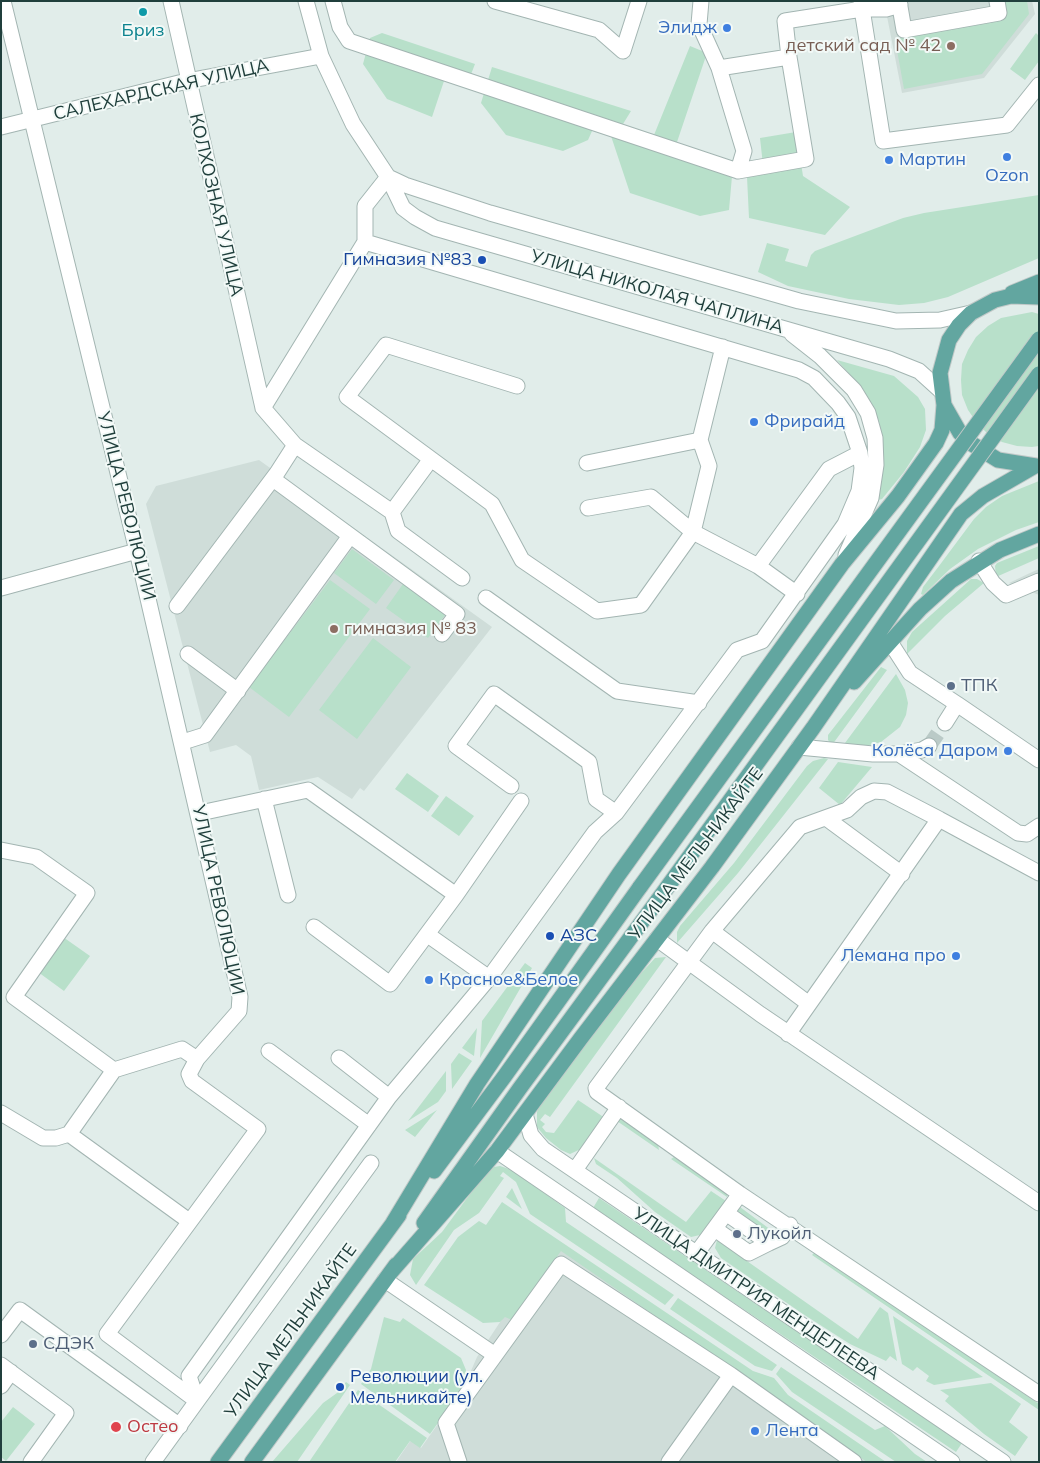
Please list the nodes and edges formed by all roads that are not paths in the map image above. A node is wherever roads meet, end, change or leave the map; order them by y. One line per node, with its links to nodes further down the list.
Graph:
1 (3, 1): 16 (street, УЛИЦА РЕВОЛЮЦИИ)
2 (171, 1): 14 (street, КОЛХОЗНАЯ УЛИЦА)
3 (306, 1): 11 (street, УЛИЦА НИКОЛАЯ ЧАПЛИНА)
4 (333, 1): 18 (street)
5 (495, 1): 6 (street)
6 (639, 1)
7 (701, 1): 13 (street)
8 (997, 1): 9 (street)
9 (900, 3): 10 (street)
10 (861, 5): 12 (street); 15 (street)
11 (321, 56): 14 (street, САЛЕХАРДСКАЯ УЛИЦА); 19 (street, УЛИЦА НИКОЛАЯ ЧАПЛИНА)
12 (789, 57): 13 (street); 18 (street)
13 (719, 68): 18 (street)
14 (187, 81): 16 (street, САЛЕХАРДСКАЯ УЛИЦА); 31 (street, КОЛХОЗНАЯ УЛИЦА)
15 (1039, 85)
16 (32, 120): 17 (street, САЛЕХАРДСКАЯ УЛИЦА); 44 (street, УЛИЦА РЕВОЛЮЦИИ)
17 (1, 127)
18 (738, 171)
19 (388, 177): 20 (street); 24 (street, УЛИЦА НИКОЛАЯ ЧАПЛИНА); 25 (street, УЛИЦА НИКОЛАЯ ЧАПЛИНА)
20 (365, 242): 27 (street); 31 (street)
21 (1039, 282): 23 (main road)
22 (1039, 297): 23 (main road)
23 (995, 300): 24 (main road)
24 (971, 313): 30 (main road, УЛИЦА МЕЛЬНИКАЙТЕ)
25 (787, 330): 30 (street, УЛИЦА НИКОЛАЯ ЧАПЛИНА); 46 (street)
26 (1039, 339): 109 (main road, УЛИЦА МЕЛЬНИКАЙТЕ, bridge)
27 (724, 347): 32 (street); 34 (street)
28 (1039, 374): 114 (main road, УЛИЦА МЕЛЬНИКАЙТЕ, bridge)
29 (517, 386): 35 (street)
30 (942, 398): 37 (main road); 46 (main road, УЛИЦА МЕЛЬНИКАЙТЕ)
31 (262, 408): 33 (street)
32 (700, 440): 36 (street); 41 (street)
33 (295, 445): 38 (street); 40 (street)
34 (860, 453): 47 (street); 51 (street)
35 (431, 459): 40 (street); 41 (street)
36 (587, 463)
37 (1037, 465): 63 (main road, УЛИЦА МЕЛЬНИКАЙТЕ)
38 (273, 479): 43 (street); 53 (street)
39 (588, 508): 41 (street)
40 (392, 512): 48 (street)
41 (693, 532): 47 (street)
42 (1039, 534): 45 (main road)
43 (350, 536): 54 (street); 59 (street)
44 (137, 551): 50 (street); 64 (street, УЛИЦА РЕВОЛЮЦИИ)
45 (979, 562): 49 (street); 56 (main road)
46 (842, 564): 58 (main road, УЛИЦА МЕЛЬНИКАЙТЕ)
47 (758, 566): 51 (street)
48 (462, 578)
49 (1039, 581)
50 (1, 588)
51 (797, 594): 55 (street)
52 (486, 598): 60 (street)
53 (178, 606)
54 (442, 634)
55 (762, 641): 58 (street); 60 (street)
56 (890, 642): 61 (street); 63 (main road)
57 (188, 654): 59 (street)
58 (767, 667): 109 (main road, УЛИЦА МЕЛЬНИКАЙТЕ)
59 (238, 691): 64 (street)
60 (699, 703): 73 (street)
61 (957, 704): 62 (street); 68 (street)
62 (945, 723)
63 (813, 728): 66 (main road, УЛИЦА МЕЛЬНИКАЙТЕ)
64 (183, 742): 72 (street, УЛИЦА РЕВОЛЮЦИИ)
65 (929, 746): 67 (street)
66 (799, 747): 67 (street); 85 (main road, УЛИЦА МЕЛЬНИКАЙТЕ)
67 (899, 754): 76 (street)
68 (1039, 760)
69 (511, 786): 73 (street)
70 (264, 799): 72 (street); 80 (street); 81 (street)
71 (521, 801): 81 (street)
72 (200, 813): 90 (street, УЛИЦА РЕВОЛЮЦИИ)
73 (616, 813): 87 (street)
74 (826, 818): 75 (street); 79 (street); 83 (street)
75 (939, 819): 78 (street); 79 (street)
76 (1039, 826)
77 (1, 850): 95 (street)
78 (1039, 873)
79 (902, 874): 88 (street)
80 (288, 895)
81 (456, 895): 84 (street)
82 (314, 927): 84 (street)
83 (712, 931): 86 (street); 88 (street)
84 (428, 935): 87 (street)
85 (657, 939): 86 (street); 99 (main road, УЛИЦА МЕЛЬНИКАЙТЕ)
86 (688, 961): 89 (street); 97 (street)
87 (488, 978): 96 (street)
88 (809, 1004): 89 (street)
89 (788, 1034): 106 (street)
90 (212, 1040): 91 (street); 94 (street)
91 (182, 1050): 94 (street); 95 (street)
92 (269, 1051): 100 (street)
93 (339, 1058): 96 (street)
94 (197, 1059): 108 (street)
95 (114, 1070): 101 (street)
96 (389, 1097): 100 (street)
97 (618, 1106): 104 (street); 105 (street)
98 (1, 1113): 101 (street)
99 (525, 1114): 102 (main road, УЛИЦА МЕЛЬНИКАЙТЕ); 104 (street, УЛИЦА ДМИТРИЯ МЕНДЕЛЕЕВА)
100 (369, 1125): 121 (street)
101 (69, 1134): 108 (street)
102 (497, 1151): 114 (main road, УЛИЦА МЕЛЬНИКАЙТЕ); 130 (street, УЛИЦА ДМИТРИЯ МЕНДЕЛЕЕВА)
103 (371, 1163): 121 (street)
104 (575, 1170): 113 (street, УЛИЦА ДМИТРИЯ МЕНДЕЛЕЕВА)
105 (740, 1194): 107 (street); 110 (street)
106 (1039, 1204)
107 (726, 1214): 111 (street); 112 (street)
108 (189, 1221): 121 (street)
109 (393, 1223): 125 (main road, УЛИЦА МЕЛЬНИКАЙТЕ)
110 (790, 1226): 112 (street); 120 (street)
111 (715, 1229): 112 (street); 113 (street)
112 (769, 1243)
113 (696, 1254): 131 (street, УЛИЦА ДМИТРИЯ МЕНДЕЛЕЕВА)
114 (387, 1276): 116 (street); 126 (main road, УЛИЦА МЕЛЬНИКАЙТЕ)
115 (1, 1335): 122 (street)
116 (495, 1355): 118 (street); 127 (street)
117 (6, 1369): 119 (street); 123 (street)
118 (731, 1375): 128 (street); 129 (street)
119 (1, 1386)
120 (1039, 1394)
121 (197, 1401): 122 (street)
122 (180, 1426): 124 (street)
123 (31, 1462)
124 (153, 1462)
125 (218, 1462)
126 (252, 1462)
127 (458, 1462)
128 (669, 1462)
129 (854, 1462)
130 (952, 1462)
131 (1003, 1462)

